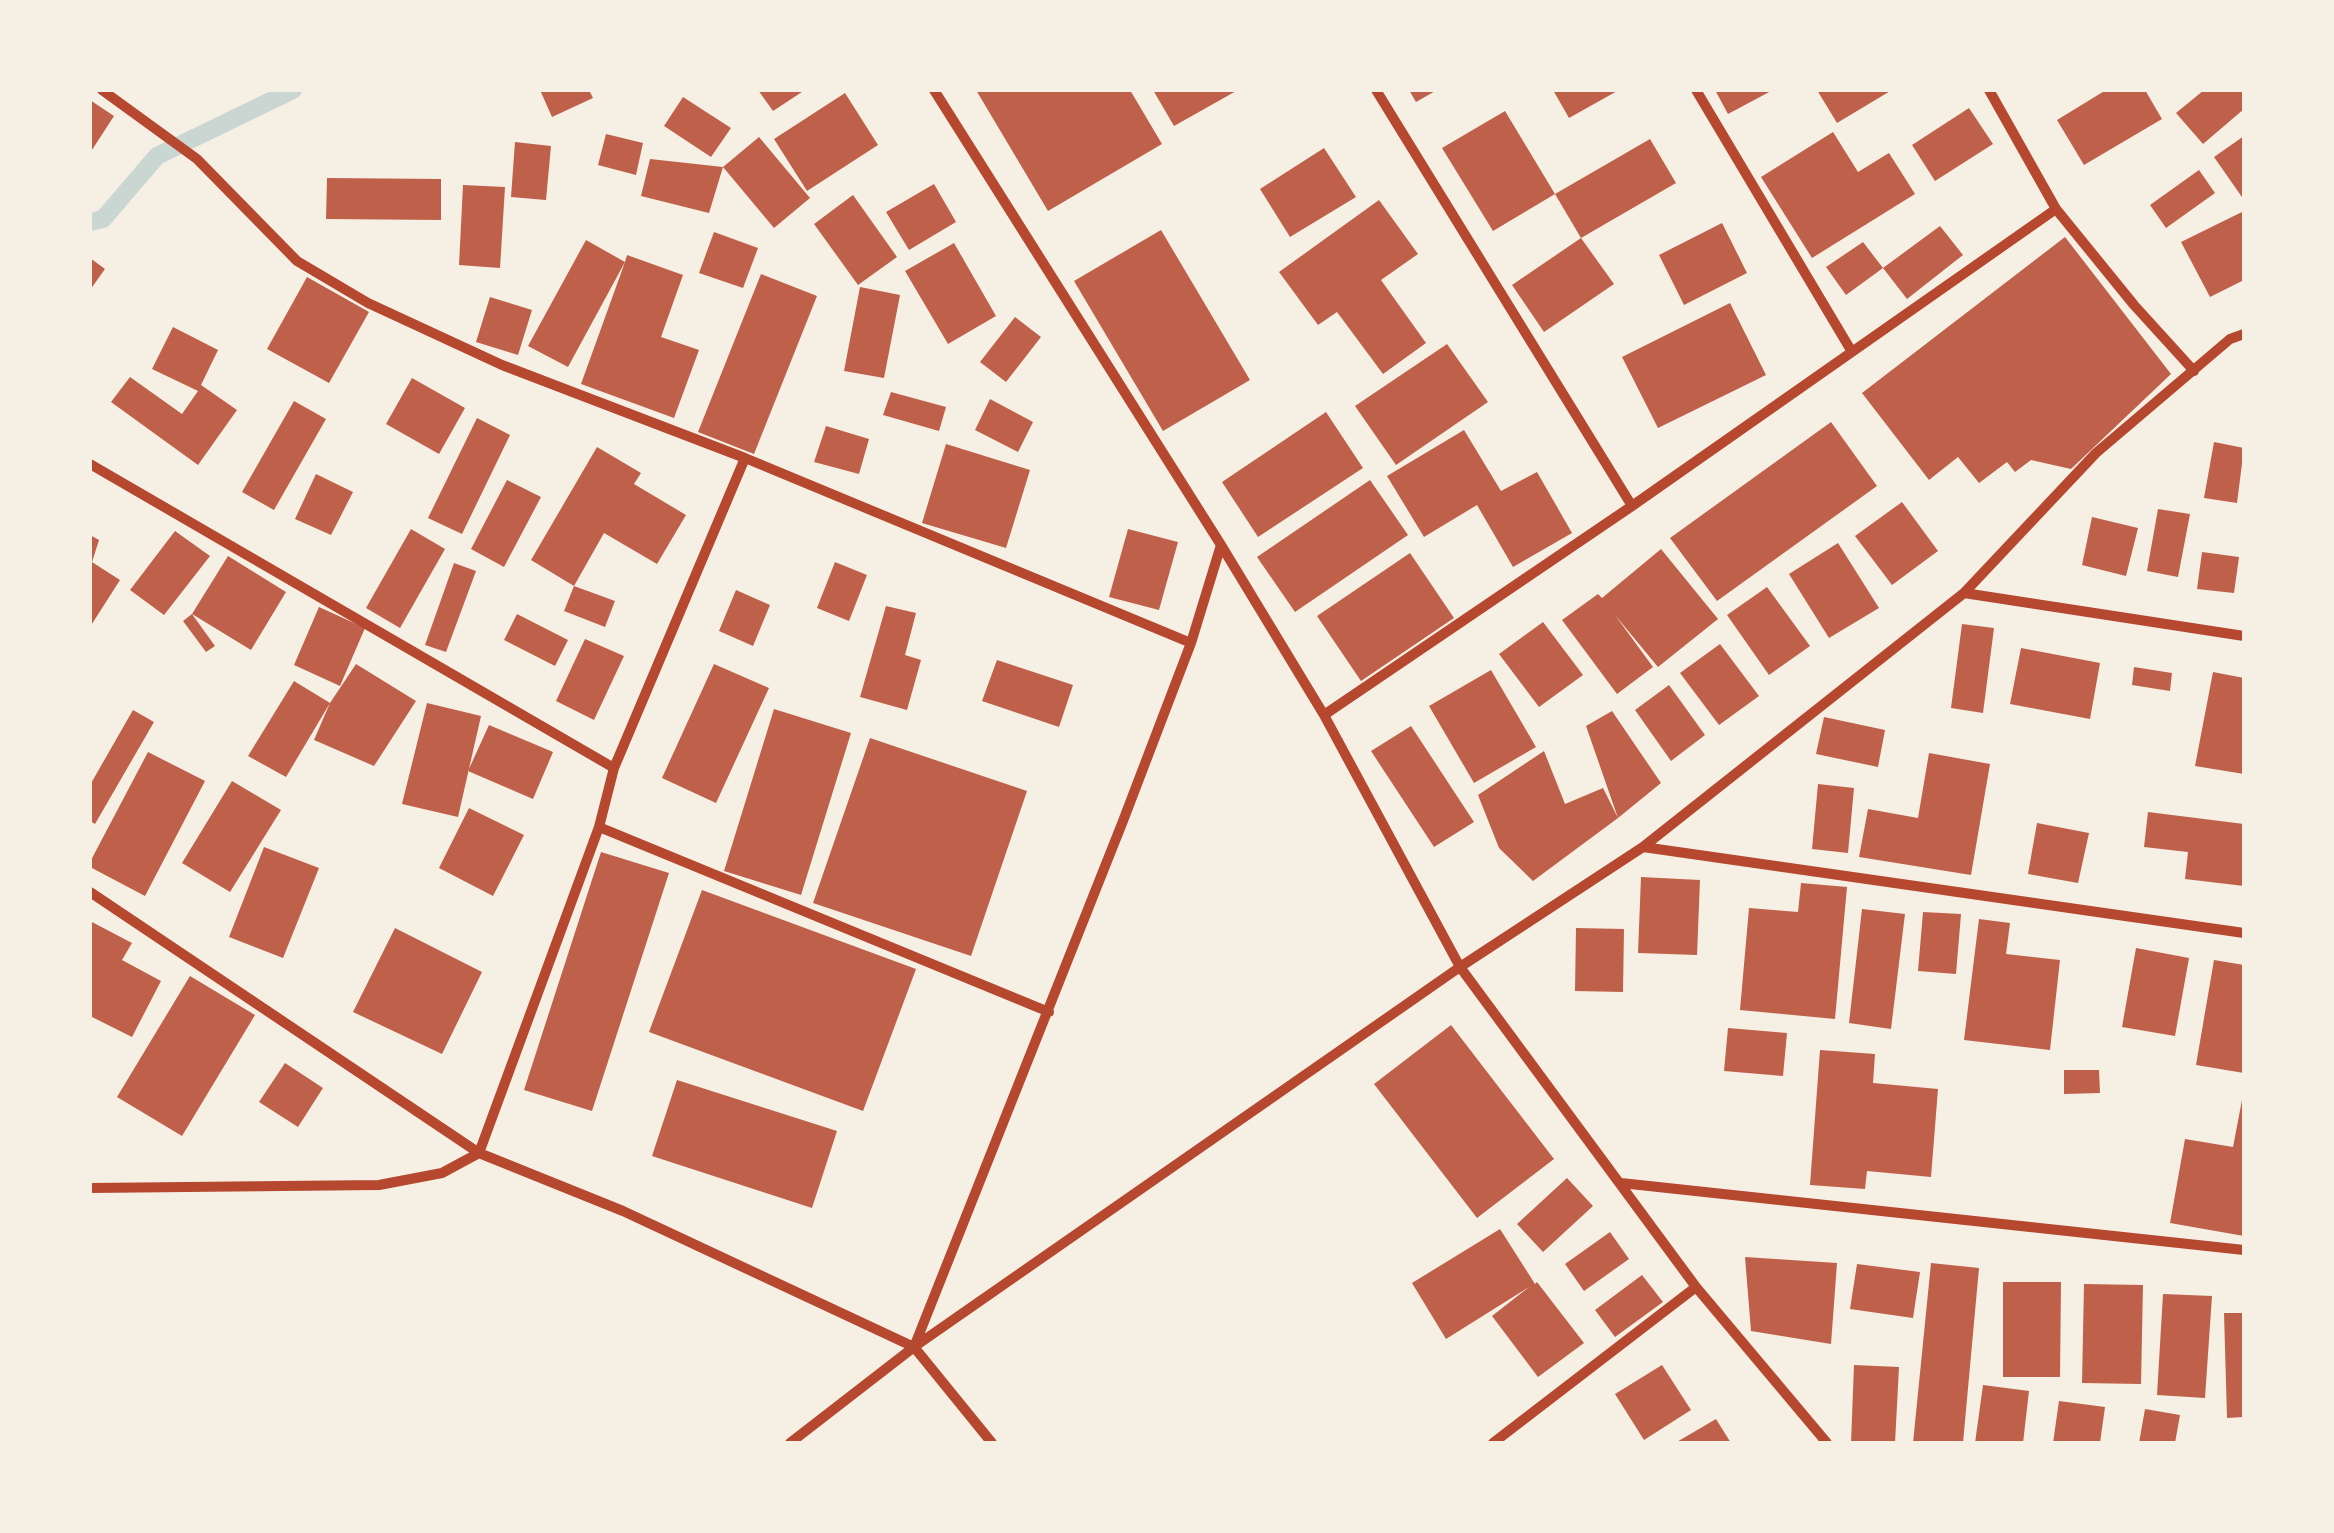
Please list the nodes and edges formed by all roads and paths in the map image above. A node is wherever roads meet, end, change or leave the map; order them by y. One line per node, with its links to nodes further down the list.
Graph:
1 (102, 90): 10 (street)
2 (934, 90): 13 (street)
3 (1376, 90): 12 (street)
4 (1696, 90): 8 (street)
5 (1989, 90): 6 (street)
6 (2056, 209): 8 (street); 9 (street)
7 (2244, 334): 9 (street)
8 (1852, 352): 12 (street)
9 (2194, 371): 14 (street)
10 (745, 458): 16 (street); 18 (street)
11 (90, 464): 18 (street)
12 (1632, 506): 17 (street)
13 (1222, 546): 16 (street); 17 (street)
14 (1964, 593): 15 (street); 20 (street)
15 (2244, 636)
16 (1190, 643): 24 (street)
17 (1324, 715): 23 (street)
18 (614, 768): 19 (street)
19 (599, 826): 24 (street); 25 (street)
20 (1643, 847): 22 (street); 23 (street)
21 (90, 892): 25 (street)
22 (2244, 933)
23 (1460, 967): 26 (street); 30 (street)
24 (1049, 1012): 30 (street)
25 (479, 1153): 27 (street); 30 (street)
26 (1621, 1183): 28 (street); 29 (street)
27 (90, 1188)
28 (2244, 1250)
29 (1696, 1287): 33 (street); 34 (street)
30 (914, 1348): 31 (street); 32 (street)
31 (790, 1443)
32 (992, 1443)
33 (1494, 1443)
34 (1827, 1443)

